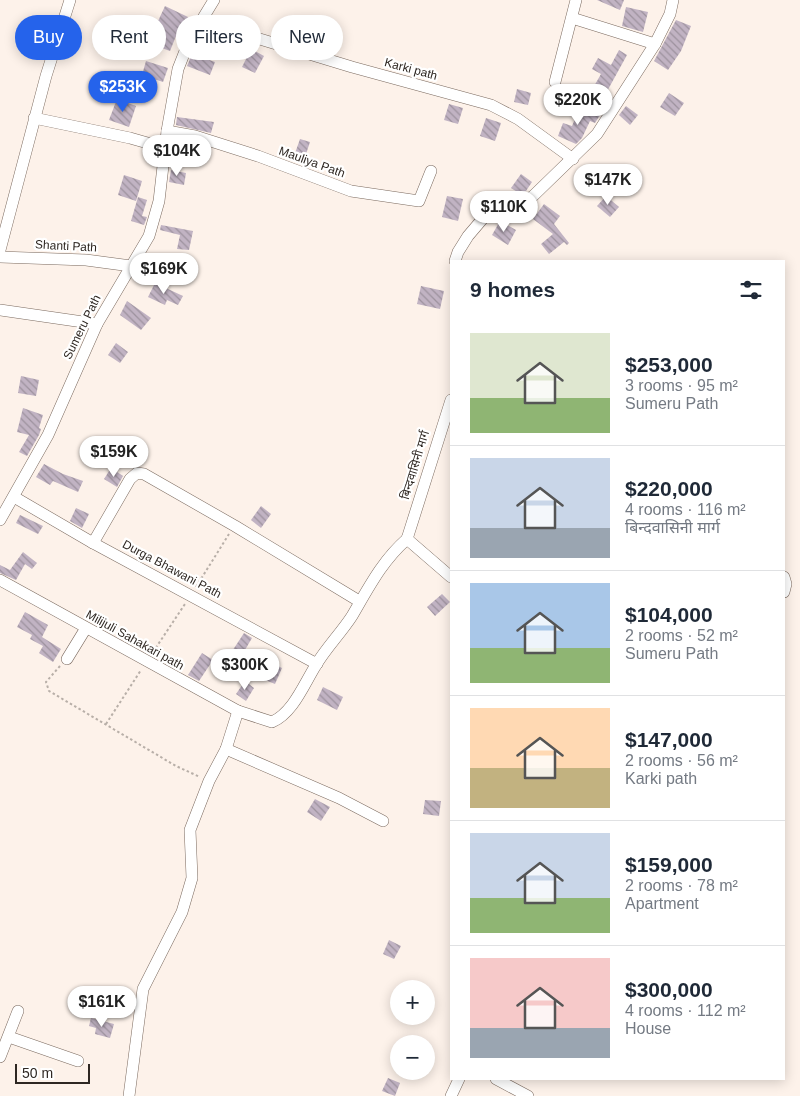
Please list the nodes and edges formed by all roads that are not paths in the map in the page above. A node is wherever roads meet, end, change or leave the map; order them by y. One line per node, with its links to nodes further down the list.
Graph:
1 (70, 0): 11 (street)
2 (214, 0): 5 (street, Sumeru Path)
3 (576, 0): 6 (street)
4 (672, 0): 8 (street)
5 (204, 15)
6 (572, 18): 8 (street); 10 (street)
7 (261, 39): 14 (street, Karki path)
8 (655, 44): 14 (street)
9 (182, 60): 12 (street, Sumeru Path)
10 (555, 82)
11 (34, 118): 13 (street); 16 (street)
12 (166, 131): 13 (street, Sumeru Path); 15 (street, Mauliya Path)
13 (166, 148): 19 (street, Sumeru Path)
14 (574, 159): 18 (street)
15 (431, 171)
16 (0, 250)
17 (0, 257): 19 (street, Shanti Path)
18 (455, 260)
19 (131, 266): 21 (street, Sumeru Path)
20 (0, 310): 21 (street)
21 (97, 324): 23 (street, Sumeru Path)
22 (450, 403): 25 (street, बिन्दवासिनी मार्ग)
23 (14, 497): 24 (street, Sumeru Path); 26 (street, Durga Bhawani Path)
24 (0, 520)
25 (407, 539): 27 (street); 29 (street)
26 (93, 543): 29 (street); 32 (street, Durga Bhawani Path)
27 (450, 576)
28 (0, 580): 30 (street, Milijuli Sahakari path)
29 (359, 601): 32 (street)
30 (86, 628): 31 (street); 33 (street, Milijuli Sahakari path)
31 (67, 659)
32 (316, 664): 33 (street, Milijuli Sahakari path)
33 (238, 712): 34 (street)
34 (226, 750): 35 (street); 42 (street)
35 (383, 821)
36 (18, 1011): 37 (street)
37 (9, 1037): 38 (street); 39 (street)
38 (0, 1057)
39 (78, 1061)
40 (459, 1080): 43 (street)
41 (498, 1080): 44 (street)
42 (129, 1096)
43 (451, 1096)
44 (528, 1096)

